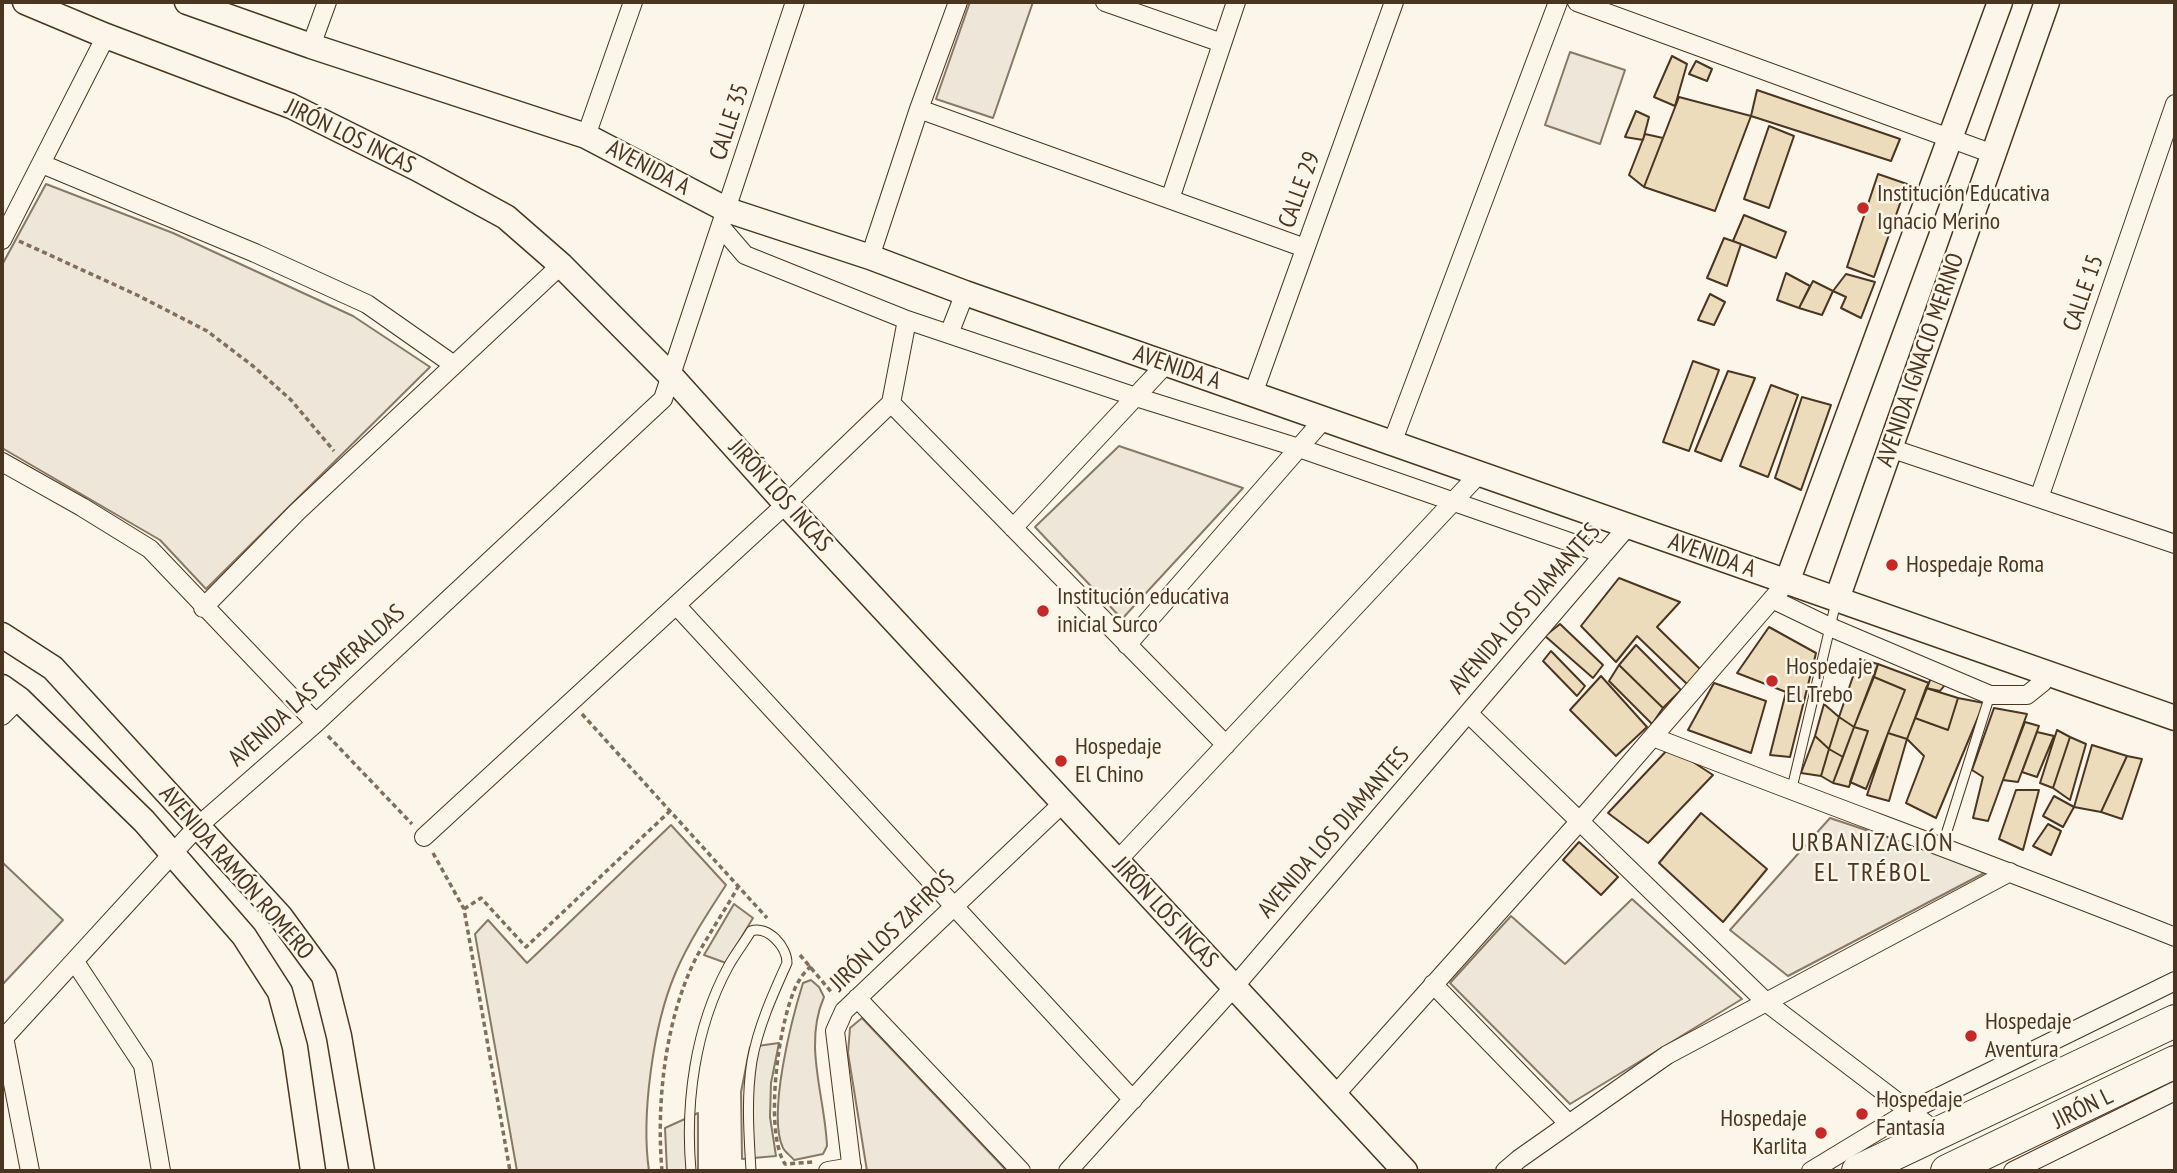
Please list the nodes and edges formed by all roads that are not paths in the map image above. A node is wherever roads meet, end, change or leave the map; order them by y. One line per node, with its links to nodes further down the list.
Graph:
1 (25, 2): 14 (street, JIRÓN LOS INCAS)
2 (187, 2): 16 (street, AVENIDA A)
3 (327, 2): 16 (street)
4 (633, 2): 19 (street)
5 (795, 2): 24 (street, CALLE 35)
6 (958, 2): 18 (street)
7 (1105, 2): 15 (street)
8 (1236, 2): 15 (street)
9 (1394, 2): 26 (street, CALLE 29)
10 (1558, 2): 39 (street)
11 (1577, 2): 20 (street)
12 (2000, 2): 20 (street, AVENIDA IGNACIO MERINO)
13 (2043, 3): 21 (street, AVENIDA IGNACIO MERINO)
14 (106, 36): 22 (street); 28 (street, JIRÓN LOS INCAS)
15 (1222, 43): 23 (street)
16 (311, 46): 19 (street, AVENIDA A)
17 (2175, 104): 44 (street, CALLE 15)
18 (919, 109): 23 (street); 27 (street)
19 (586, 136): 24 (street, AVENIDA A)
20 (1950, 138): 21 (street); 51 (street, AVENIDA IGNACIO MERINO)
21 (1993, 154): 41 (street, AVENIDA IGNACIO MERINO)
22 (43, 163): 25 (street); 33 (street)
23 (1170, 199): 26 (street)
24 (724, 219): 27 (street, AVENIDA A); 30 (street); 34 (street, CALLE 35)
25 (3, 237)
26 (1305, 248): 35 (street, CALLE 29)
27 (870, 257): 29 (street, AVENIDA A)
28 (561, 265): 33 (street); 34 (street, JIRÓN LOS INCAS)
29 (965, 293): 31 (street); 32 (street, AVENIDA A)
30 (907, 320): 31 (street); 37 (street)
31 (949, 334): 36 (street)
32 (1166, 364): 35 (street, AVENIDA A); 36 (street)
33 (454, 365): 54 (street)
34 (671, 376): 46 (street, JIRÓN LOS INCAS); 64 (street, AVENIDA LAS ESMERALDAS)
35 (1253, 394): 38 (street, AVENIDA A)
36 (1136, 397): 40 (street); 48 (street)
37 (891, 403): 46 (street); 48 (street)
38 (1324, 419): 39 (street, AVENIDA A); 40 (street)
39 (1392, 443): 43 (street, AVENIDA A)
40 (1299, 448): 45 (street); 57 (street)
41 (1890, 448): 44 (street); 52 (street, AVENIDA IGNACIO MERINO)
42 (2, 462): 54 (street)
43 (1479, 474): 45 (street); 47 (street, AVENIDA A)
44 (2039, 498): 49 (street)
45 (1452, 503): 50 (street); 66 (street)
46 (786, 504): 53 (street); 68 (street, JIRÓN LOS INCAS)
47 (1628, 526): 50 (street, AVENIDA LOS DIAMANTES); 51 (street, AVENIDA A)
48 (1013, 528): 57 (street)
49 (2175, 544)
50 (1604, 554): 63 (street, AVENIDA LOS DIAMANTES)
51 (1780, 591): 52 (street, AVENIDA A); 55 (street); 65 (street)
52 (1837, 599): 55 (lane); 58 (street, AVENIDA A)
53 (676, 605): 71 (street); 76 (street)
54 (204, 608): 64 (street)
55 (1830, 627): 60 (street); 67 (lane)
56 (2, 635): 70 (street, AVENIDA RAMÓN ROMERO)
57 (1127, 645): 66 (street)
58 (2048, 673): 60 (street); 62 (street, AVENIDA A)
59 (10, 693): 61 (street); 73 (street, AVENIDA RAMÓN ROMERO)
60 (1990, 695): 72 (lane)
61 (2, 716)
62 (2175, 718)
63 (1463, 719): 69 (street); 79 (street, AVENIDA LOS DIAMANTES)
64 (316, 723): 70 (street, AVENIDA LAS ESMERALDAS)
65 (1653, 737): 67 (street); 69 (street)
66 (1226, 745): 74 (street)
67 (1791, 792): 72 (street)
68 (1063, 803): 74 (street, JIRÓN LOS INCAS); 76 (street, JIRÓN LOS ZAFIROS)
69 (1579, 822): 80 (street); 83 (street)
70 (197, 827): 73 (street, AVENIDA LAS ESMERALDAS); 99 (street, AVENIDA RAMÓN ROMERO)
71 (424, 837)
72 (1942, 847): 75 (street)
73 (172, 856): 78 (street, AVENIDA LAS ESMERALDAS); 98 (street, AVENIDA RAMÓN ROMERO)
74 (1117, 861): 79 (street, JIRÓN LOS INCAS)
75 (2010, 872): 77 (street); 83 (street)
76 (955, 906): 82 (street, JIRÓN LOS ZAFIROS); 89 (street)
77 (2175, 937)
78 (75, 962): 85 (street, AVENIDA LAS ESMERALDAS); 97 (street)
79 (1240, 980): 88 (street, JIRÓN LOS INCAS); 89 (street)
80 (1433, 984): 88 (street); 91 (street)
81 (2173, 988): 90 (street)
82 (857, 998): 95 (street, JIRÓN LOS ZAFIROS); 102 (street)
83 (1766, 1002): 90 (street); 91 (street)
84 (2175, 1021): 92 (highway)
85 (3, 1039): 96 (street)
86 (2175, 1062): 93 (highway)
87 (2175, 1091): 93 (street, JIRÓN L)
88 (1334, 1096): 104 (street, JIRÓN LOS INCAS)
89 (1133, 1100): 103 (street)
90 (1910, 1111): 92 (street); 106 (street)
91 (1569, 1124): 105 (street)
92 (1938, 1133): 107 (highway)
93 (2032, 1155): 108 (highway); 109 (street, JIRÓN L)
94 (824, 1166): 95 (street)
95 (852, 1169)
96 (30, 1171)
97 (161, 1171)
98 (313, 1171)
99 (362, 1171)
100 (691, 1171): 101 (lane)
101 (751, 1171)
102 (1021, 1171)
103 (1068, 1171)
104 (1405, 1171)
105 (1505, 1171)
106 (1811, 1171)
107 (1858, 1171)
108 (1947, 1171)
109 (2013, 1171)

